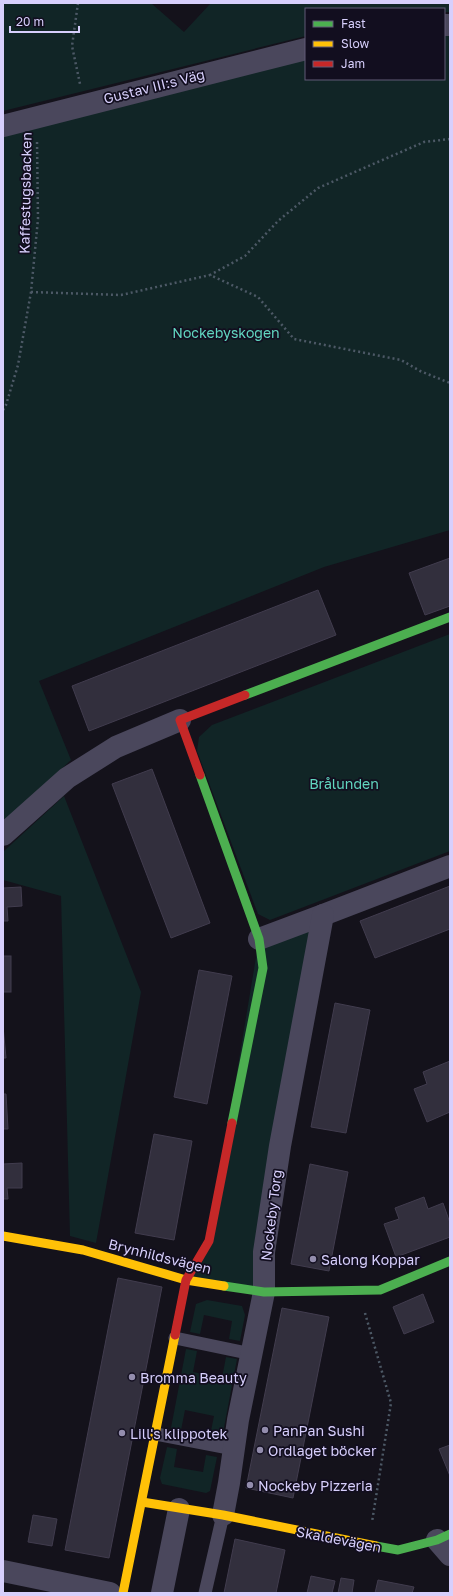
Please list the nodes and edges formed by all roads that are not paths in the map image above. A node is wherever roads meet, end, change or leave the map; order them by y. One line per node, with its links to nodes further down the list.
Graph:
1 (305, 49): 2 (street, Gustav III:s Väg)
2 (3, 126)
3 (450, 617): 4 (street)
4 (180, 720): 5 (street); 8 (street)
5 (3, 834)
6 (450, 866): 7 (street)
7 (323, 915): 8 (street); 12 (street, Nockeby Torg)
8 (259, 939): 11 (street)
9 (3, 1236): 11 (street, Brynhildsvägen)
10 (450, 1261): 12 (street, Brynhildsvägen)
11 (186, 1280): 12 (street, Brynhildsvägen); 13 (street)
12 (264, 1292): 14 (street, Nockeby Torg)
13 (175, 1338): 14 (lane); 15 (street)
14 (252, 1354): 16 (street, Nockeby Torg)
15 (156, 1434): 16 (lane); 17 (street)
16 (234, 1449): 19 (street, Nockeby Torg)
17 (142, 1502): 18 (street); 23 (street)
18 (179, 1509): 19 (street); 24 (street)
19 (222, 1515): 20 (street, Skaldevägen); 25 (lane, Nockeby Torg)
20 (446, 1543)
21 (3, 1572): 22 (street)
22 (110, 1593)
23 (123, 1593)
24 (162, 1593)
25 (205, 1593)

